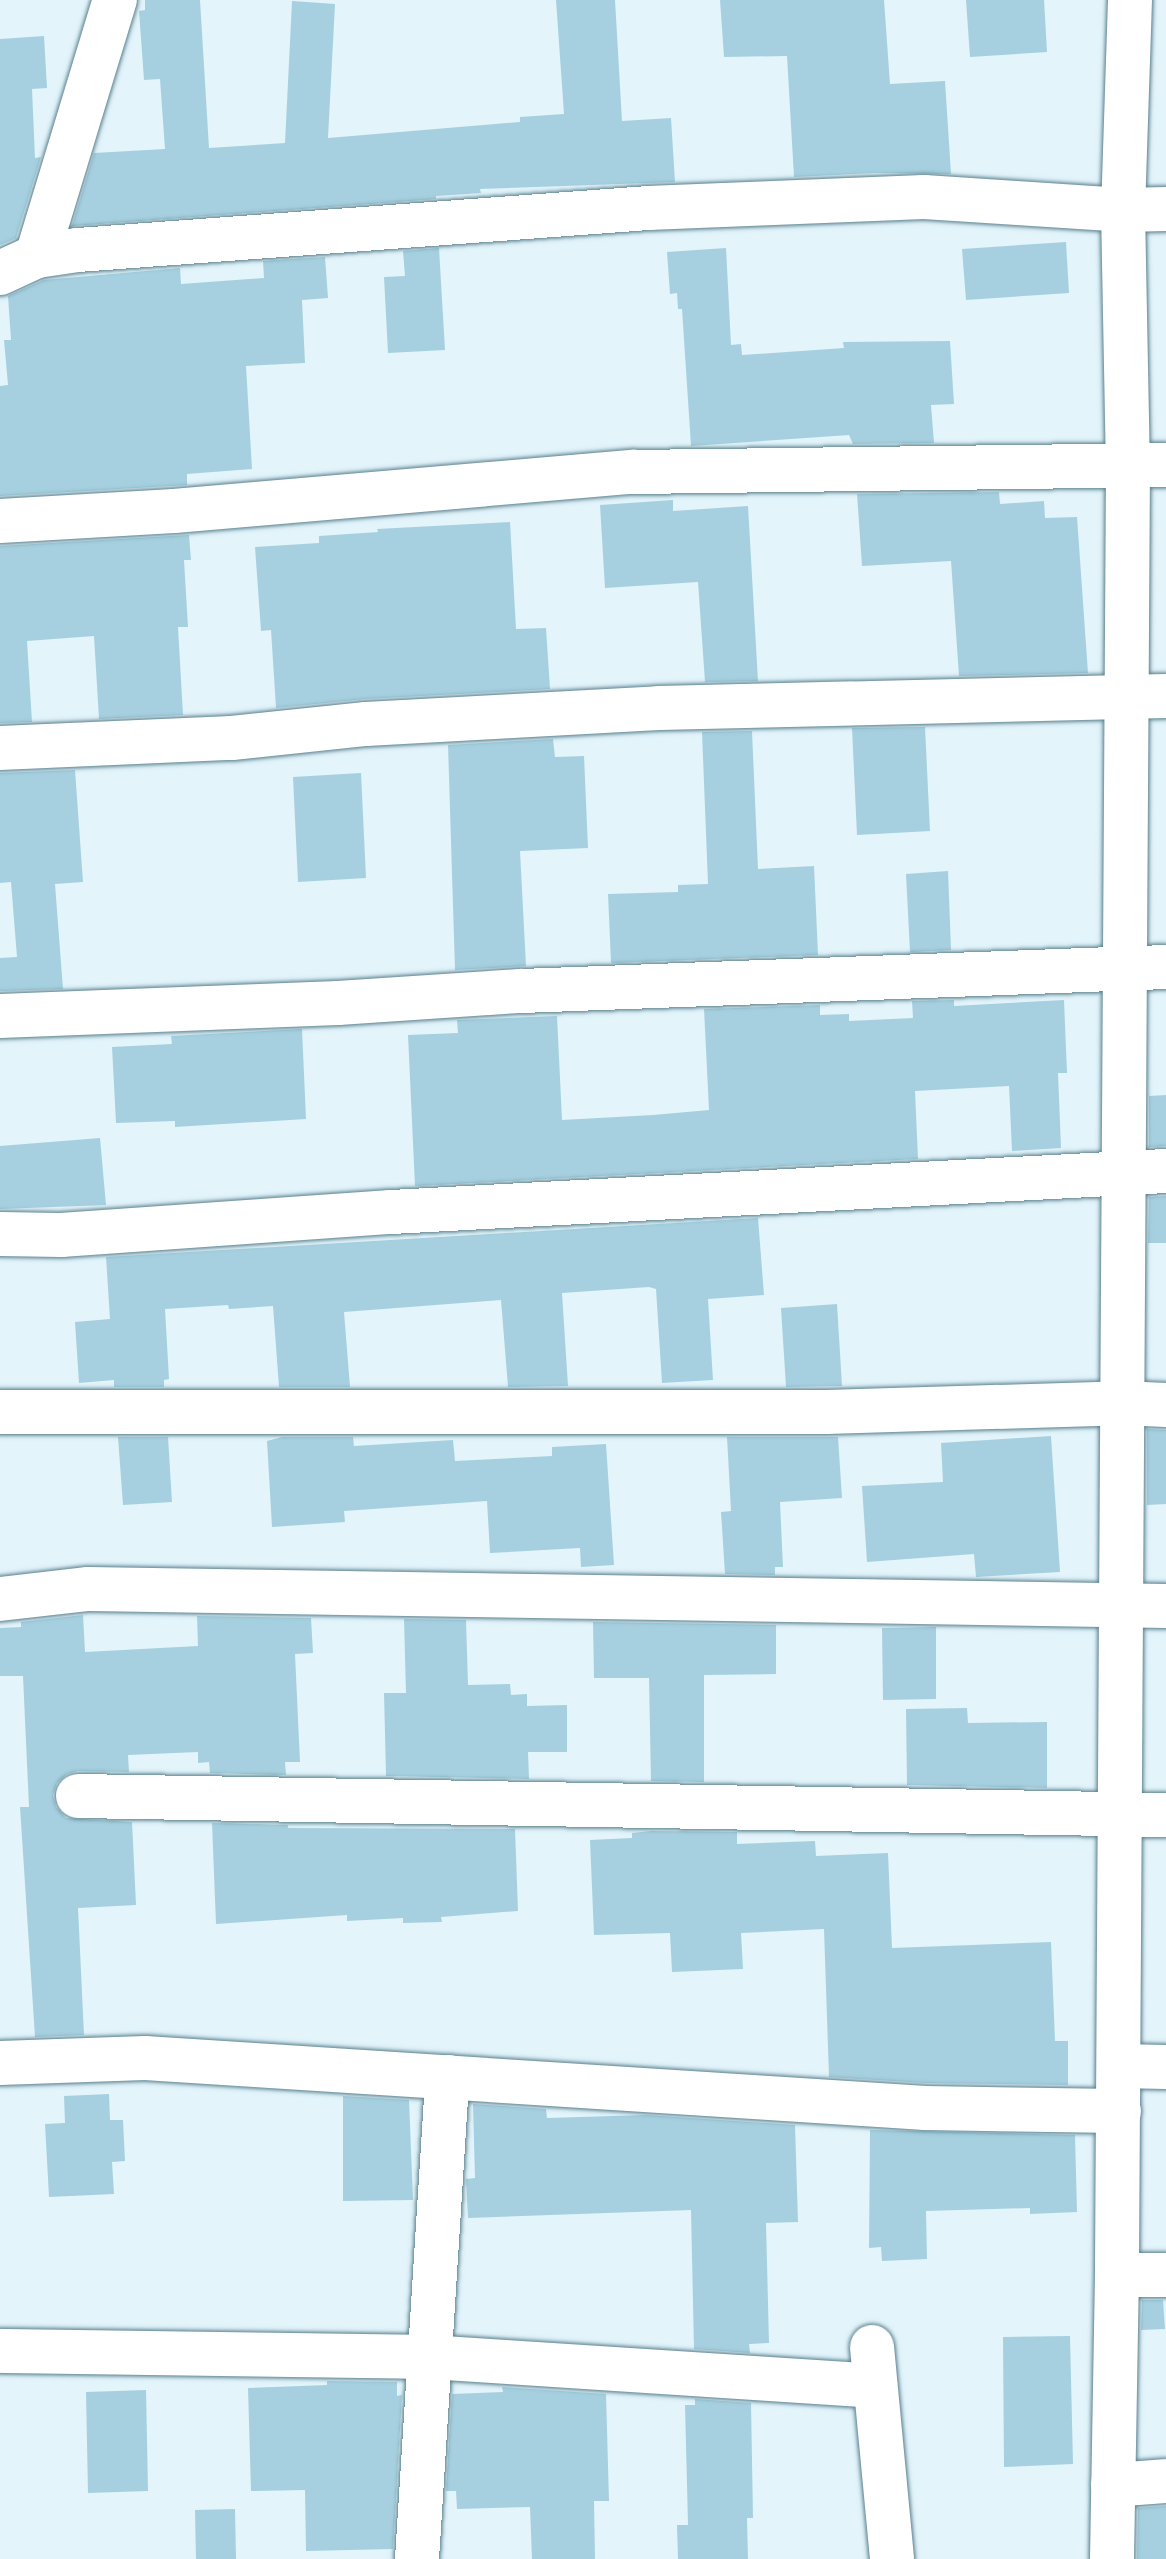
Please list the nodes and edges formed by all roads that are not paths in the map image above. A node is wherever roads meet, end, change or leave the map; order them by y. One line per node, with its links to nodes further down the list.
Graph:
1 (115, 0): 5 (street)
2 (1130, 0): 4 (street)
3 (1166, 209): 4 (street)
4 (1123, 210): 5 (street); 6 (street)
5 (19, 264)
6 (1147, 466): 7 (street); 8 (street)
7 (0, 521)
8 (1146, 697): 9 (street); 10 (street)
9 (0, 748)
10 (1146, 968): 11 (street); 12 (street)
11 (0, 1016)
12 (1145, 1171): 13 (street); 14 (street)
13 (0, 1234)
14 (1122, 1403): 15 (street); 16 (street); 18 (street)
15 (1166, 1405)
16 (0, 1412)
17 (0, 1599): 18 (street)
18 (1121, 1605): 19 (street); 21 (street)
19 (1166, 1606)
20 (78, 1796): 21 (street)
21 (1120, 1814): 22 (street); 24 (street)
22 (1166, 1815)
23 (0, 2063): 26 (street)
24 (1120, 2066): 25 (street); 27 (street)
25 (1166, 2067)
26 (447, 2077): 27 (street); 31 (street)
27 (1119, 2111): 28 (street)
28 (1117, 2275): 29 (street); 33 (street)
29 (1166, 2275)
30 (0, 2351): 31 (street)
31 (430, 2357): 34 (street); 35 (street)
32 (1166, 2481): 33 (street)
33 (1113, 2485): 36 (street)
34 (417, 2559)
35 (892, 2559)
36 (1112, 2559)

